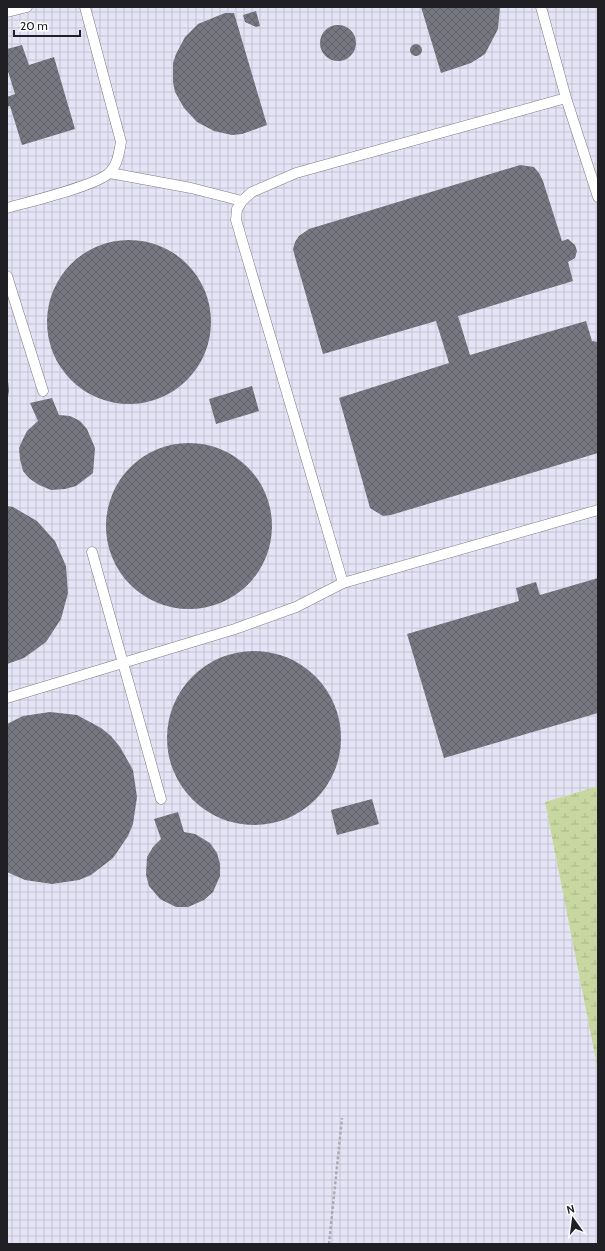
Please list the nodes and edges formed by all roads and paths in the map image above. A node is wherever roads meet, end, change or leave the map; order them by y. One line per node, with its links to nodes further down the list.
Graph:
1 (27, 7): 4 (lane)
2 (85, 7): 6 (lane)
3 (541, 7): 5 (lane)
4 (7, 12)
5 (566, 98): 7 (lane); 8 (lane)
6 (110, 173): 8 (lane); 9 (lane)
7 (598, 197)
8 (242, 201): 14 (lane)
9 (7, 208)
10 (7, 276): 11 (lane)
11 (43, 391)
12 (598, 510): 14 (lane)
13 (92, 552): 15 (lane)
14 (343, 583): 15 (lane)
15 (123, 663): 16 (lane); 17 (lane)
16 (7, 698)
17 (161, 799)
18 (342, 1118): 19 (path)
19 (329, 1244)

